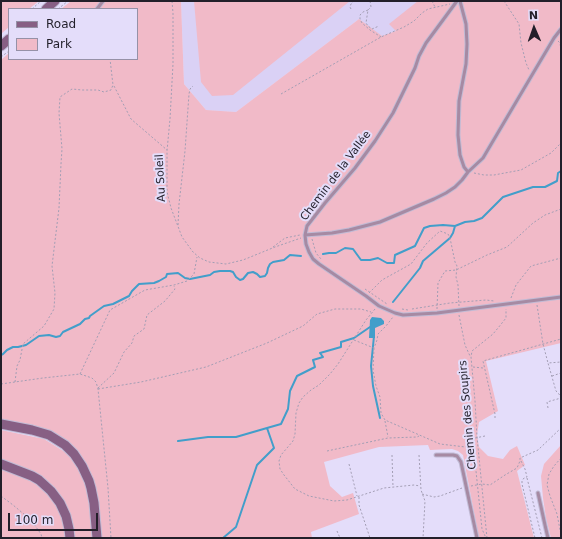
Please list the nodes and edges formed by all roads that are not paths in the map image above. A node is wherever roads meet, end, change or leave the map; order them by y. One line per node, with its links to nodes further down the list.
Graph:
1 (55, 1): 4 (main road)
2 (460, 1): 6 (lane)
3 (456, 3): 7 (lane, Chemin de la Vallée)
4 (47, 8)
5 (561, 29): 6 (lane)
6 (468, 172): 7 (lane)
7 (305, 235): 8 (lane, Chemin de la Vallée)
8 (561, 297)
9 (1, 424): 14 (main road)
10 (436, 455): 15 (lane)
11 (1, 464): 13 (main road)
12 (538, 493): 16 (lane)
13 (70, 538)
14 (97, 538)
15 (477, 538)
16 (548, 538)

